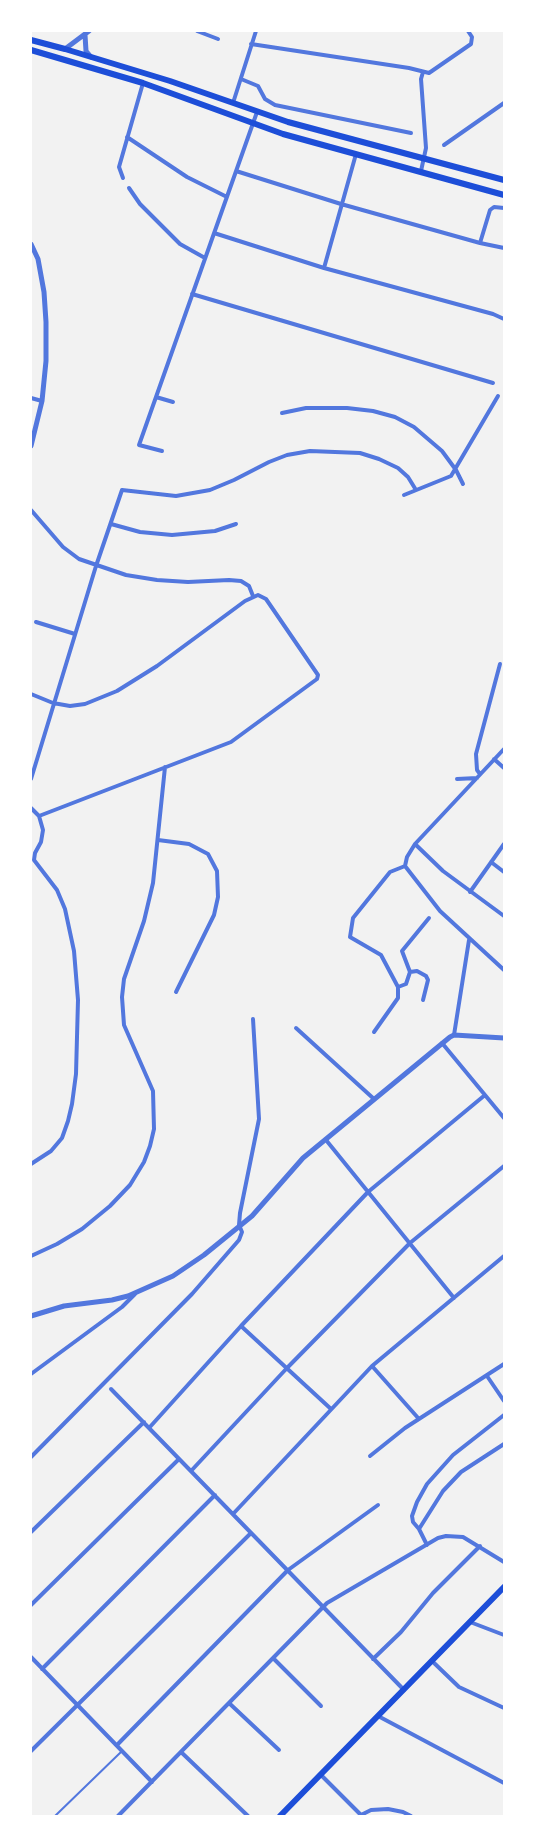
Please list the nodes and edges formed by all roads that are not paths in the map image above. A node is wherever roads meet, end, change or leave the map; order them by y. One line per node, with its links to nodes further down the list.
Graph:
1 (197, 31): 5 (street)
2 (256, 31): 7 (street)
3 (468, 31): 11 (street)
4 (87, 33): 8 (street); 10 (street)
5 (218, 39)
6 (31, 40): 8 (main road)
7 (251, 44): 11 (street); 12 (street)
8 (65, 49): 10 (main road)
9 (31, 50): 13 (main road)
10 (91, 57): 15 (main road)
11 (423, 72): 22 (street)
12 (241, 79): 15 (street); 18 (street)
13 (144, 83): 17 (main road); 19 (street)
14 (504, 102): 20 (street)
15 (233, 103): 16 (main road)
16 (257, 112): 17 (street); 22 (main road)
17 (252, 124): 21 (main road); 24 (street)
18 (411, 133)
19 (127, 137): 26 (street); 31 (street)
20 (444, 145)
21 (356, 154): 23 (main road); 32 (street)
22 (425, 159): 23 (street); 25 (main road)
23 (421, 171): 30 (main road)
24 (236, 172): 31 (street); 32 (street)
25 (483, 175): 27 (main road); 28 (main road)
26 (124, 178)
27 (504, 180)
28 (504, 185)
29 (129, 188): 38 (street)
30 (504, 194)
31 (227, 197): 34 (street)
32 (341, 204): 35 (street); 39 (street)
33 (504, 208): 35 (street)
34 (214, 233): 38 (street); 39 (street)
35 (480, 243): 37 (street)
36 (31, 244): 46 (street)
37 (504, 248)
38 (205, 258): 40 (street)
39 (324, 268): 41 (street)
40 (192, 294): 42 (street); 44 (street)
41 (504, 319)
42 (493, 383)
43 (498, 396): 51 (street)
44 (156, 397): 47 (street); 50 (street)
45 (31, 398): 46 (street)
46 (42, 401): 49 (street)
47 (173, 402)
48 (282, 413): 51 (street)
49 (31, 446)
50 (162, 451)
51 (456, 470): 52 (street); 53 (street)
52 (463, 484)
53 (416, 490): 54 (street); 56 (street)
54 (404, 495)
55 (31, 510): 58 (street)
56 (111, 524): 57 (street); 58 (street)
57 (236, 524)
58 (96, 566): 59 (street); 61 (street)
59 (254, 596): 64 (street); 67 (street)
60 (36, 622): 61 (street)
61 (75, 634): 64 (street)
62 (500, 664): 69 (street)
63 (31, 694): 64 (street)
64 (54, 704): 70 (street)
65 (504, 749): 66 (street)
66 (494, 759): 68 (street); 69 (street)
67 (165, 767): 73 (street); 74 (street)
68 (504, 768)
69 (479, 776): 71 (street); 75 (street)
70 (31, 779)
71 (457, 779)
72 (31, 808): 73 (street)
73 (39, 816): 77 (street)
74 (158, 840): 88 (street); 105 (street)
75 (416, 844): 79 (street); 81 (street)
76 (504, 844): 78 (street)
77 (32, 861): 100 (street)
78 (491, 862): 80 (street); 81 (street)
79 (405, 866): 84 (street); 87 (street)
80 (504, 872)
81 (470, 892): 82 (street)
82 (504, 916)
83 (428, 918): 86 (street)
84 (469, 940): 85 (street); 93 (street)
85 (504, 970)
86 (410, 972): 87 (street); 89 (street)
87 (398, 987): 92 (street)
88 (176, 992)
89 (423, 1000)
90 (253, 1019): 103 (street)
91 (296, 1028): 97 (street)
92 (374, 1032)
93 (454, 1035): 94 (street); 95 (street)
94 (504, 1038)
95 (442, 1043): 96 (street); 97 (street)
96 (485, 1095): 98 (street); 102 (street)
97 (374, 1099): 99 (street)
98 (504, 1118)
99 (326, 1140): 102 (street); 103 (street)
100 (31, 1164)
101 (504, 1166): 104 (street)
102 (368, 1192): 104 (street); 110 (street)
103 (239, 1225): 107 (street); 125 (street)
104 (410, 1243): 108 (street); 113 (street)
105 (31, 1256)
106 (504, 1256): 108 (street)
107 (136, 1293): 109 (street); 114 (street)
108 (454, 1298): 112 (street)
109 (31, 1316)
110 (241, 1326): 113 (street); 122 (street)
111 (504, 1364): 115 (street)
112 (372, 1366): 118 (street); 120 (street)
113 (287, 1368): 118 (street); 127 (street)
114 (31, 1374)
115 (487, 1376): 117 (street); 120 (street)
116 (111, 1389): 121 (street)
117 (504, 1401)
118 (331, 1409): 130 (street)
119 (504, 1415): 131 (street)
120 (419, 1419): 124 (street)
121 (144, 1422): 122 (street); 132 (street)
122 (149, 1428): 126 (street)
123 (504, 1444): 131 (street)
124 (370, 1456)
125 (31, 1457)
126 (179, 1459): 127 (street); 139 (street)
127 (191, 1471): 128 (street)
128 (215, 1495): 130 (street); 147 (street)
129 (378, 1505): 137 (street)
130 (233, 1514): 133 (street)
131 (419, 1528): 134 (street)
132 (31, 1532)
133 (251, 1533): 137 (street); 150 (street)
134 (427, 1545): 135 (street); 140 (street)
135 (480, 1546): 136 (street); 145 (street)
136 (504, 1562)
137 (288, 1570): 140 (street); 154 (street)
138 (504, 1587): 141 (main road)
139 (31, 1605)
140 (323, 1607): 144 (street); 145 (street)
141 (470, 1622): 142 (street); 146 (main road)
142 (504, 1635)
143 (31, 1657): 147 (street)
144 (273, 1658): 149 (street); 151 (street)
145 (373, 1659): 148 (street)
146 (432, 1661): 148 (main road); 152 (street)
147 (42, 1669): 150 (street)
148 (404, 1690): 153 (main road)
149 (229, 1703): 155 (street); 158 (street)
150 (77, 1705): 154 (street); 156 (street)
151 (322, 1706)
152 (504, 1708)
153 (378, 1716): 159 (main road); 161 (street)
154 (117, 1745): 157 (street)
155 (279, 1750)
156 (31, 1751)
157 (122, 1751): 160 (street); 163 (lane)
158 (181, 1752): 160 (street); 165 (street)
159 (321, 1775): 162 (street); 166 (main road)
160 (152, 1782): 164 (street)
161 (504, 1783)
162 (362, 1815): 167 (street)
163 (55, 1816)
164 (118, 1816)
165 (248, 1816)
166 (280, 1816)
167 (411, 1816)

